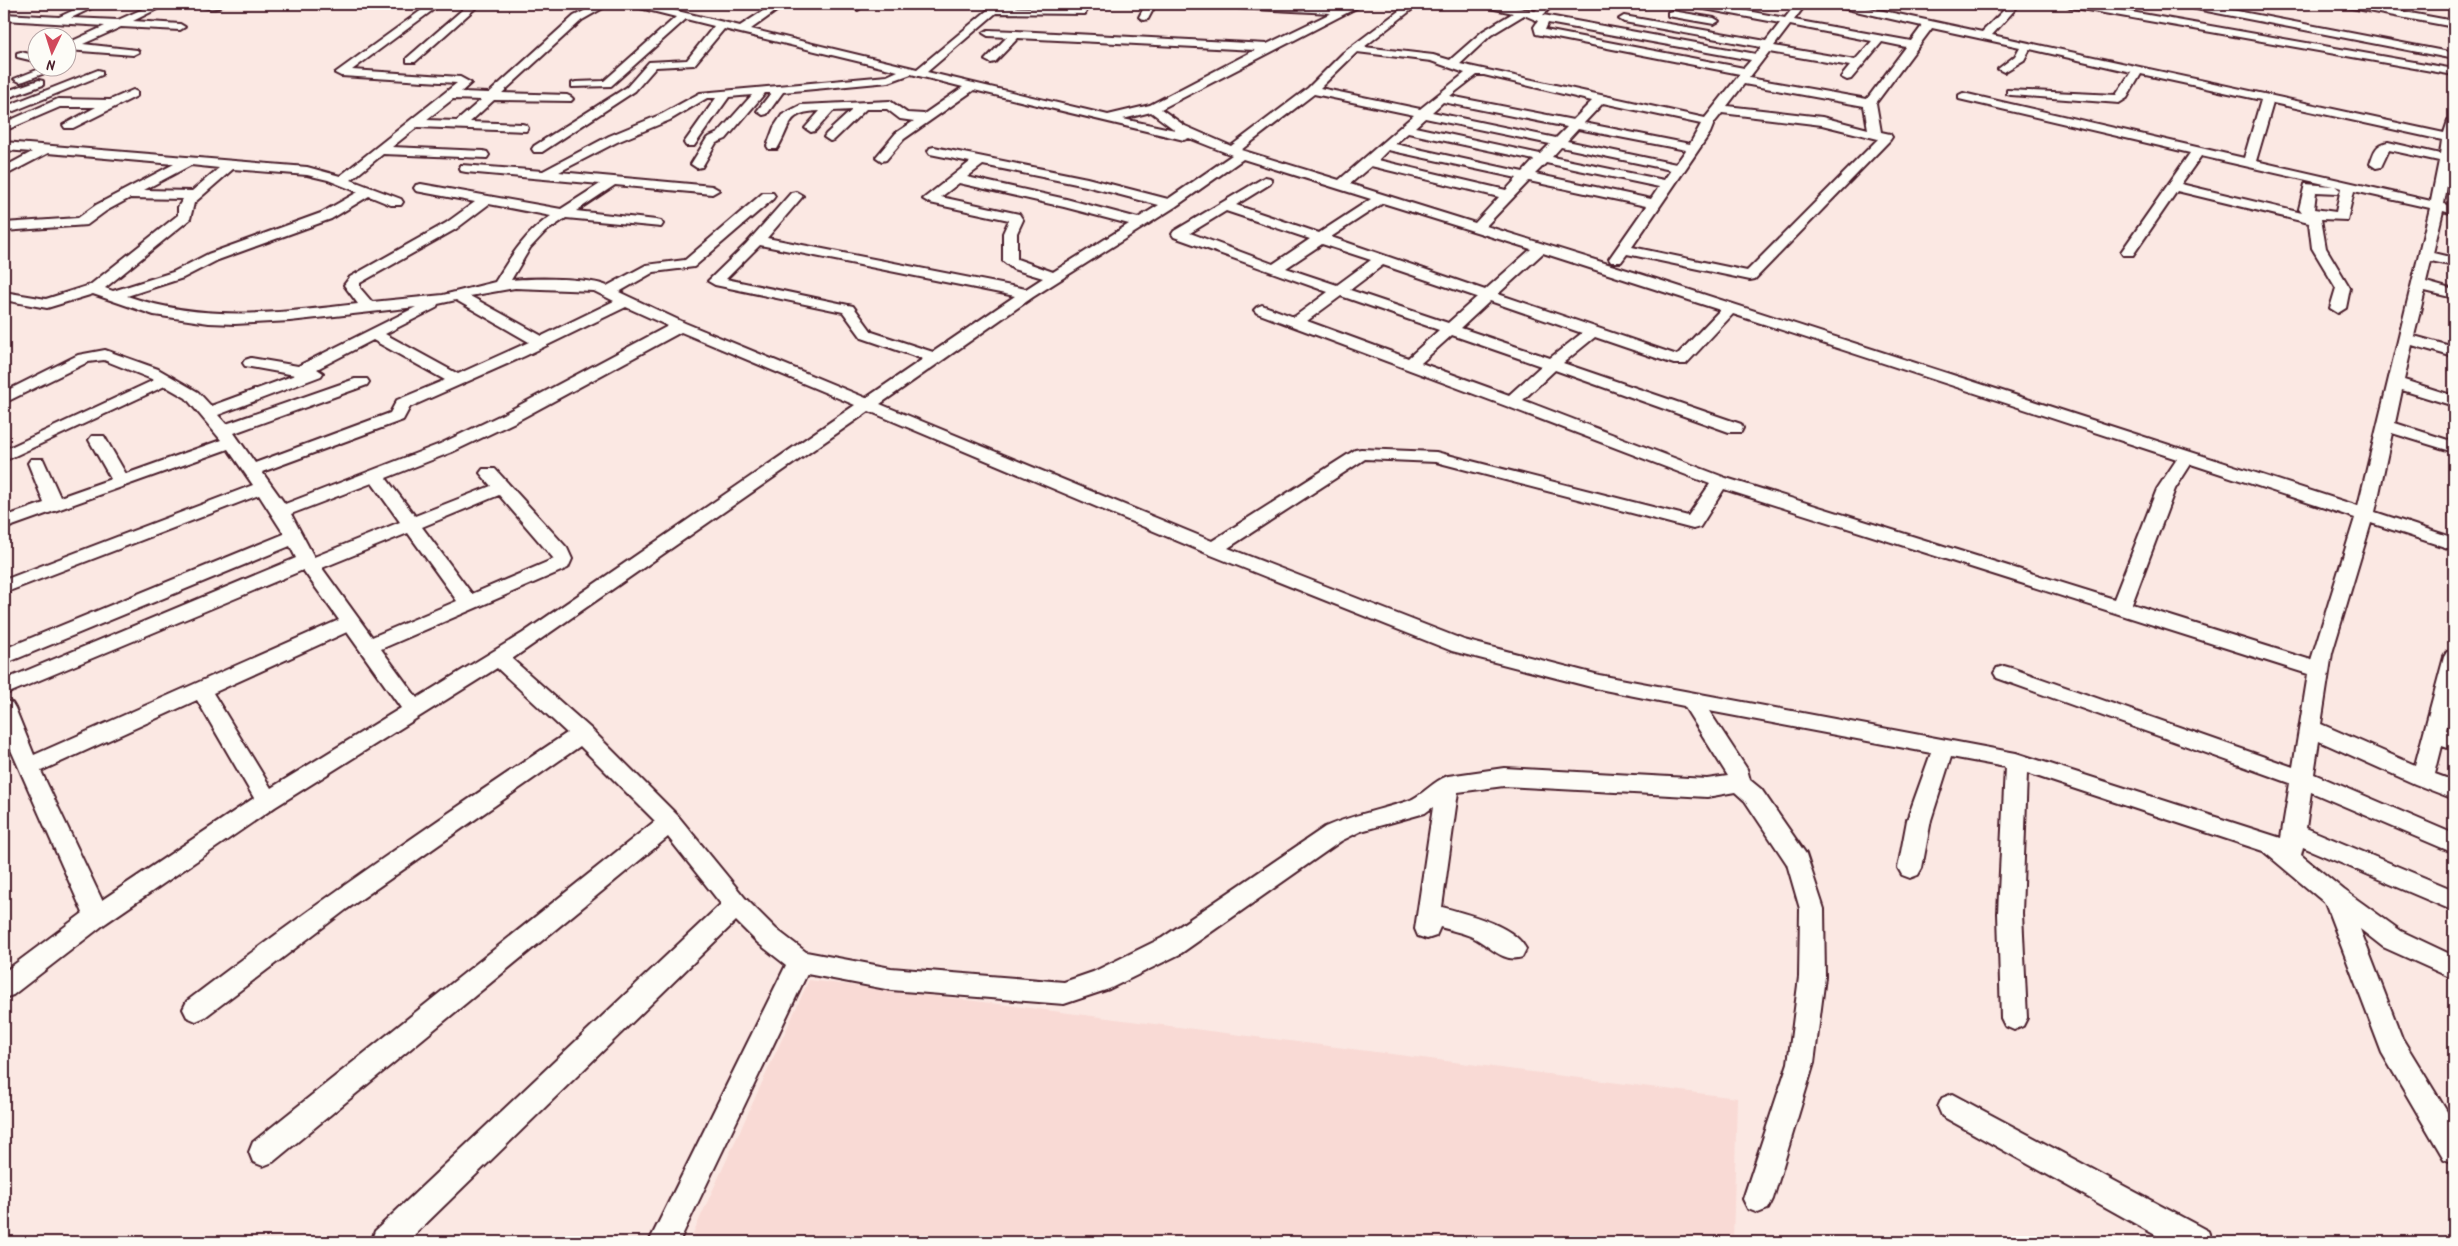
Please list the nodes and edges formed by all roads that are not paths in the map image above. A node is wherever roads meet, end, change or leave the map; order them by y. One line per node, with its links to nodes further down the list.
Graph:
1 (95, 4): 36 (street)
2 (162, 4): 38 (street)
3 (204, 4): 21 (street)
4 (436, 4): 87 (street)
5 (475, 4): 63 (street)
6 (605, 4): 89 (street)
7 (636, 4): 23 (street)
8 (781, 4): 45 (street)
9 (1151, 4): 34 (street)
10 (1218, 4): 27 (street)
11 (1359, 4): 27 (street)
12 (1414, 4): 57 (street)
13 (1485, 4): 28 (street)
14 (1681, 4): 30 (street)
15 (1694, 4): 37 (street)
16 (1838, 4): 40 (street)
17 (2015, 4): 49 (street)
18 (2070, 4): 71 (street)
19 (2186, 4): 48 (street)
20 (2346, 4): 26 (street)
21 (217, 5)
22 (1551, 5): 32 (street)
23 (661, 6): 31 (street)
24 (1795, 6): 37 (street)
25 (998, 7): 29 (street); 69 (street)
26 (2396, 8): 41 (street); 48 (street)
27 (1344, 11): 56 (street)
28 (1523, 11): 32 (street); 65 (street)
29 (1081, 12)
30 (1672, 14): 39 (street); 43 (street)
31 (683, 16): 42 (street); 79 (street)
32 (1542, 16): 50 (street); 73 (street)
33 (4, 17): 36 (street)
34 (1144, 17)
35 (1613, 17): 43 (street)
36 (60, 19): 38 (street)
37 (1788, 20): 51 (street); 58 (street)
38 (122, 22): 44 (street); 52 (street)
39 (1730, 24)
40 (1929, 24): 49 (street); 53 (street)
41 (2454, 24)
42 (721, 25): 45 (street); 128 (street)
43 (1660, 26): 50 (street); 58 (street)
44 (180, 27)
45 (742, 30): 69 (street)
46 (988, 33): 47 (street)
47 (1016, 34): 56 (street); 64 (street)
48 (2385, 35): 61 (street)
49 (1985, 36): 54 (street)
50 (1648, 38): 58 (street)
51 (1880, 38): 53 (street); 66 (street)
52 (78, 42)
53 (1913, 45): 96 (street)
54 (2026, 45): 67 (street); 68 (street)
55 (78, 47): 59 (street)
56 (1268, 47): 100 (street)
57 (1357, 49): 65 (street); 84 (street)
58 (1764, 50): 66 (street); 73 (street)
59 (133, 52)
60 (21, 55): 62 (street)
61 (2454, 56)
62 (28, 57)
63 (411, 60)
64 (991, 60)
65 (1452, 64): 70 (street)
66 (1858, 64): 74 (street)
67 (2004, 69)
68 (2138, 70): 92 (street); 101 (street)
69 (914, 72): 80 (street); 82 (street)
70 (1474, 72): 77 (street); 94 (street)
71 (2454, 72)
72 (98, 73): 104 (street)
73 (1744, 76): 96 (street); 103 (street)
74 (1847, 77)
75 (32, 78): 78 (street)
76 (43, 78): 88 (street)
77 (1459, 82): 81 (street); 91 (street)
78 (4, 85)
79 (576, 85)
80 (972, 86): 107 (street); 108 (street)
81 (1478, 86)
82 (780, 88): 83 (street); 105 (street)
83 (762, 90): 86 (street); 141 (street)
84 (1312, 90): 106 (street); 133 (street)
85 (133, 94): 97 (street)
86 (725, 94): 122 (street); 148 (street)
87 (449, 95): 89 (street); 109 (street)
88 (4, 96)
89 (494, 97): 93 (street); 110 (street)
90 (1963, 97): 101 (street)
91 (1441, 98): 106 (street); 112 (street)
92 (2268, 98): 118 (street); 142 (street)
93 (567, 99)
94 (1600, 99): 102 (street); 114 (street)
95 (1562, 103): 102 (street)
96 (1870, 103): 119 (street)
97 (114, 104): 111 (street); 113 (street)
98 (864, 106): 99 (street); 107 (street); 120 (street)
99 (830, 107): 116 (street); 125 (street)
100 (1154, 108): 108 (street); 121 (street)
101 (2010, 108): 132 (street)
102 (1590, 109): 112 (street); 114 (street)
103 (1720, 109): 114 (street); 119 (street)
104 (4, 111)
105 (763, 111)
106 (1423, 114): 117 (street); 123 (street)
107 (926, 118): 135 (street)
108 (1108, 119): 121 (street)
109 (415, 123): 110 (street); 130 (street)
110 (461, 124): 115 (street)
111 (69, 125)
112 (1576, 125): 123 (street); 127 (street)
113 (4, 127)
114 (1706, 127): 127 (street)
115 (522, 128)
116 (811, 128)
117 (1406, 129): 126 (street); 136 (street)
118 (2452, 133): 137 (street)
119 (1875, 134): 182 (street)
120 (830, 137)
121 (1209, 142): 133 (street)
122 (690, 143)
123 (1558, 143): 136 (street); 146 (street)
124 (4, 146): 129 (street)
125 (773, 146)
126 (1386, 146): 139 (street); 149 (street)
127 (1693, 148): 146 (street)
128 (538, 149)
129 (45, 150): 140 (street); 147 (street)
130 (380, 150): 134 (street); 151 (street)
131 (934, 150): 138 (street)
132 (2197, 152): 142 (street); 156 (street)
133 (1236, 153): 154 (street); 169 (street)
134 (483, 155)
135 (882, 157)
136 (1543, 158): 149 (street); 155 (street)
137 (2445, 159): 143 (street); 172 (street)
138 (981, 160): 150 (street); 169 (street)
139 (1368, 161): 154 (street); 163 (street)
140 (187, 162): 144 (street); 161 (street)
141 (697, 164)
142 (2249, 164): 159 (street)
143 (2376, 164)
144 (230, 165): 151 (street); 162 (street)
145 (466, 168): 148 (street)
146 (1679, 168): 155 (street)
147 (4, 172)
148 (545, 175): 152 (street)
149 (1526, 176): 163 (street); 170 (street)
150 (957, 179): 175 (street); 189 (street)
151 (341, 181): 160 (street)
152 (613, 181): 158 (street); 173 (street)
153 (1265, 181): 171 (street)
154 (1341, 185): 166 (street)
155 (1667, 185): 170 (street)
156 (2173, 186): 174 (street); 183 (street)
157 (421, 188): 167 (street)
158 (712, 190)
159 (2348, 190): 172 (street); 174 (street); 174 (street)
160 (368, 191): 168 (street); 197 (street)
161 (128, 194): 162 (street); 177 (street)
162 (195, 194): 192 (street)
163 (1509, 194): 178 (street)
164 (768, 196): 194 (street)
165 (796, 196): 180 (street)
166 (1382, 197): 178 (street); 179 (street)
167 (485, 201): 173 (street); 202 (street)
168 (396, 202)
169 (1170, 204): 175 (street)
170 (1654, 204): 182 (street)
171 (1225, 206): 179 (street); 187 (street)
172 (2446, 208): 184 (street)
173 (564, 214): 176 (street); 191 (street)
174 (2312, 216): 204 (street)
175 (1140, 223): 189 (street)
176 (656, 224)
177 (4, 227)
178 (1478, 227): 181 (street)
179 (1321, 238): 185 (street); 187 (street)
180 (757, 240): 195 (street); 214 (street)
181 (1541, 247): 188 (street); 198 (street)
182 (1623, 249): 188 (street)
183 (2128, 252)
184 (2426, 254): 186 (street); 190 (street)
185 (1382, 259): 193 (street); 198 (street)
186 (2454, 262)
187 (1275, 269): 193 (street)
188 (1609, 269): 203 (street)
189 (1054, 277): 195 (street)
190 (2419, 285): 196 (street); 211 (street)
191 (500, 286): 194 (street); 200 (street)
192 (94, 289): 197 (street); 199 (street)
193 (1338, 291): 206 (street); 208 (street)
194 (607, 292): 201 (street)
195 (1028, 294): 214 (street)
196 (2454, 294)
197 (116, 295): 202 (street)
198 (1488, 295): 208 (street); 209 (street)
199 (4, 296)
200 (450, 297): 202 (street); 210 (street); 212 (street)
201 (626, 301): 207 (street); 212 (street)
202 (369, 308)
203 (1730, 308): 209 (street); 234 (street)
204 (2338, 308)
205 (1262, 310): 206 (street)
206 (1295, 323): 217 (street)
207 (680, 326): 226 (street); 238 (street)
208 (1450, 329): 216 (street); 217 (street)
209 (1593, 331): 216 (street)
210 (373, 334): 218 (street); 220 (street)
211 (2406, 338): 213 (street); 222 (street)
212 (541, 342): 220 (street)
213 (2454, 352)
214 (934, 358): 226 (street)
215 (251, 363): 218 (street)
216 (1552, 364): 225 (street); 229 (street)
217 (1410, 365): 225 (street)
218 (302, 370): 227 (street)
219 (166, 380): 223 (street); 227 (street); 233 (street)
220 (457, 380): 236 (street)
221 (361, 382): 230 (street)
222 (2396, 383): 224 (street); 228 (street)
223 (4, 398)
224 (2454, 401)
225 (1512, 402): 240 (street)
226 (867, 404): 250 (street); 259 (street)
227 (208, 413): 230 (street)
228 (2386, 426): 232 (street); 245 (street)
229 (1735, 428)
230 (228, 436): 236 (street); 239 (street)
231 (98, 440): 239 (street)
232 (2454, 447)
233 (4, 456)
234 (2187, 457): 245 (street); 254 (street)
235 (37, 463): 243 (street)
236 (251, 470): 241 (street)
237 (489, 473): 242 (street)
238 (375, 475): 244 (street); 247 (street)
239 (121, 481): 243 (street)
240 (1720, 482): 250 (street); 254 (street)
241 (263, 487): 244 (street); 252 (street)
242 (503, 487): 247 (street); 253 (street)
243 (54, 505): 246 (street)
244 (281, 512): 248 (street)
245 (2365, 514): 249 (street); 260 (street)
246 (4, 523)
247 (411, 525): 251 (street); 253 (street)
248 (294, 538): 251 (street); 257 (street)
249 (2454, 544)
250 (1213, 549): 265 (street)
251 (309, 563): 255 (street); 262 (street)
252 (4, 587)
253 (470, 604): 256 (street)
254 (2121, 607): 260 (street)
255 (350, 623): 256 (street); 263 (street)
256 (367, 647): 267 (street)
257 (4, 657)
258 (2454, 657): 264 (street)
259 (498, 658): 267 (street); 269 (street)
260 (2320, 670): 268 (street)
261 (2004, 673): 276 (street)
262 (4, 688)
263 (201, 690): 274 (street); 280 (street)
264 (2449, 698): 270 (street)
265 (1691, 700): 271 (street); 277 (street)
266 (4, 708): 272 (street)
267 (414, 710): 280 (street)
268 (2310, 728): 275 (street); 276 (street)
269 (582, 734): 281 (street); 294 (street)
270 (2444, 738): 275 (street)
271 (1944, 746): 273 (street); 285 (street)
272 (11, 748): 274 (street)
273 (2016, 761): 284 (street); 295 (street)
274 (28, 767): 289 (street)
275 (2423, 778): 279 (street)
276 (2303, 779): 282 (street); 283 (street)
277 (1738, 783): 278 (street); 299 (street)
278 (1448, 785): 290 (street); 291 (street)
279 (2454, 790)
280 (268, 801): 289 (street)
281 (670, 822): 288 (street); 298 (street)
282 (2294, 833): 284 (street); 287 (street)
283 (2454, 844)
284 (2289, 859): 286 (street)
285 (1910, 868)
286 (2335, 897): 292 (street); 297 (street)
287 (2454, 901)
288 (736, 905): 291 (street); 300 (street)
289 (97, 916): 293 (street)
290 (1513, 949)
291 (800, 962): 301 (street)
292 (2454, 968)
293 (4, 987)
294 (196, 1009)
295 (2014, 1018)
296 (1952, 1107): 302 (street)
297 (2454, 1149)
298 (264, 1152)
299 (1758, 1200)
300 (386, 1242)
301 (664, 1242)
302 (2197, 1242)

